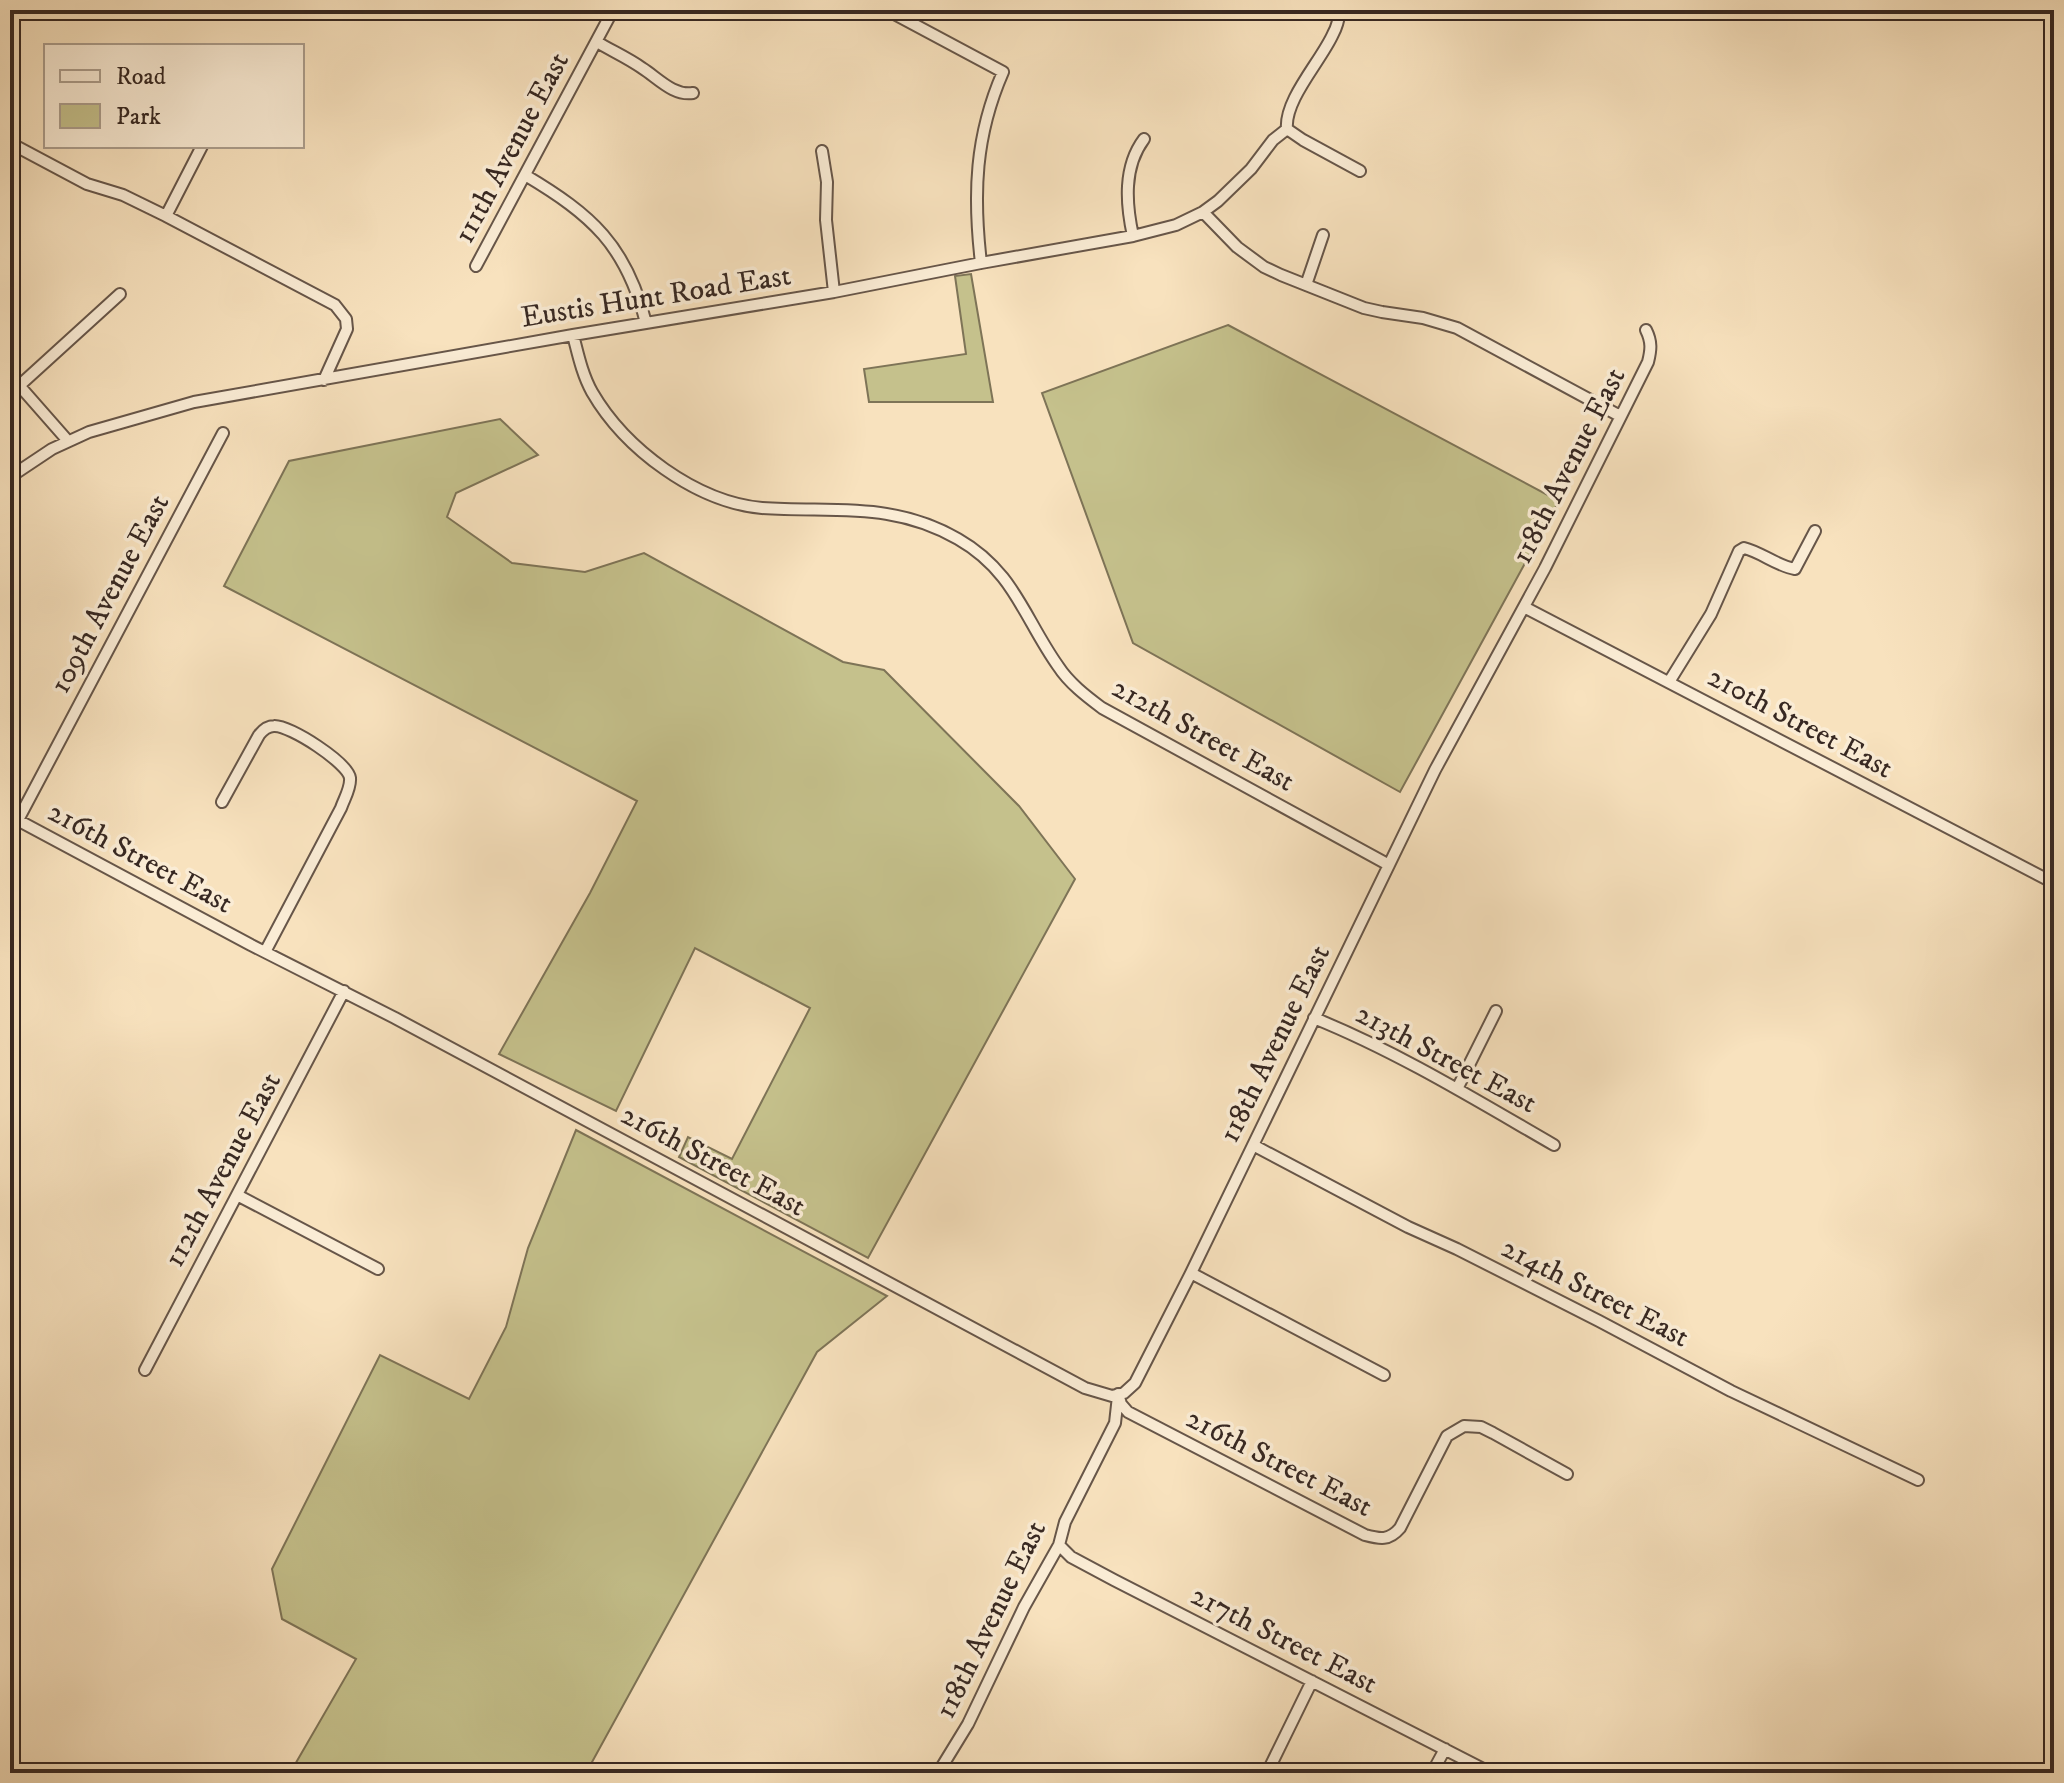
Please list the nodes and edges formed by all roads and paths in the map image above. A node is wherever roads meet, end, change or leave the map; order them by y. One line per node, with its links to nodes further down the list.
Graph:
1 (613, 10): 4 (street, 111th Avenue East)
2 (887, 10): 17 (street)
3 (1340, 10): 6 (street)
4 (597, 42): 5 (street); 12 (street, 111th Avenue East)
5 (693, 93)
6 (1287, 129): 11 (street); 13 (street, Eustis Hunt Road East)
7 (1144, 139): 16 (street)
8 (10, 143): 14 (street)
9 (201, 148): 14 (street)
10 (822, 151): 20 (street)
11 (1360, 171)
12 (525, 175): 18 (street, 111th Avenue East); 22 (street)
13 (1203, 212): 16 (street, Eustis Hunt Road East); 19 (street)
14 (166, 216): 26 (street)
15 (1323, 235): 19 (street)
16 (1133, 236): 17 (street, Eustis Hunt Road East)
17 (981, 263): 20 (street, Eustis Hunt Road East)
18 (476, 266)
19 (1306, 285): 28 (street)
20 (834, 292): 22 (street, Eustis Hunt Road East)
21 (120, 294): 27 (street)
22 (646, 323): 24 (street, Eustis Hunt Road East)
23 (1646, 330): 28 (street, 118th Avenue East)
24 (573, 335): 26 (street, Eustis Hunt Road East); 37 (street, 212th Street East)
25 (10, 375): 27 (street)
26 (324, 380): 30 (street, Eustis Hunt Road East)
27 (20, 385): 30 (street)
28 (1620, 416): 33 (street, 118th Avenue East)
29 (223, 433): 36 (street, 109th Avenue East)
30 (68, 441): 31 (street, Eustis Hunt Road East)
31 (10, 477)
32 (1815, 531): 34 (street)
33 (1524, 607): 34 (street, 210th Street East); 37 (street, 118th Avenue East)
34 (1669, 682): 38 (street, 210th Street East)
35 (222, 802): 39 (street)
36 (14, 818): 39 (street, 216th Street East)
37 (1389, 865): 42 (street, 118th Avenue East)
38 (2054, 883)
39 (265, 952): 40 (street, 216th Street East)
40 (344, 991): 46 (street, 112th Avenue East); 51 (street, 216th Street East)
41 (1496, 1011): 43 (street)
42 (1314, 1018): 43 (street, 213th Street East); 44 (street, 118th Avenue East)
43 (1457, 1089): 45 (street, 213th Street East)
44 (1253, 1145): 48 (street, 118th Avenue East); 53 (street, 214th Street East)
45 (1554, 1145)
46 (237, 1195): 47 (street); 49 (street, 112th Avenue East)
47 (378, 1269)
48 (1191, 1273): 50 (street); 51 (street, 118th Avenue East)
49 (145, 1370)
50 (1384, 1375)
51 (1118, 1394): 52 (street, 216th Street East); 54 (street, 118th Avenue East)
52 (1567, 1474)
53 (1918, 1480)
54 (1059, 1545): 55 (street, 217th Street East); 57 (street, 118th Avenue East)
55 (1312, 1681): 56 (street, 217th Street East); 58 (street)
56 (1445, 1749): 59 (street); 60 (street, 217th Street East)
57 (938, 1773)
58 (1267, 1773)
59 (1432, 1773)
60 (1491, 1773)

